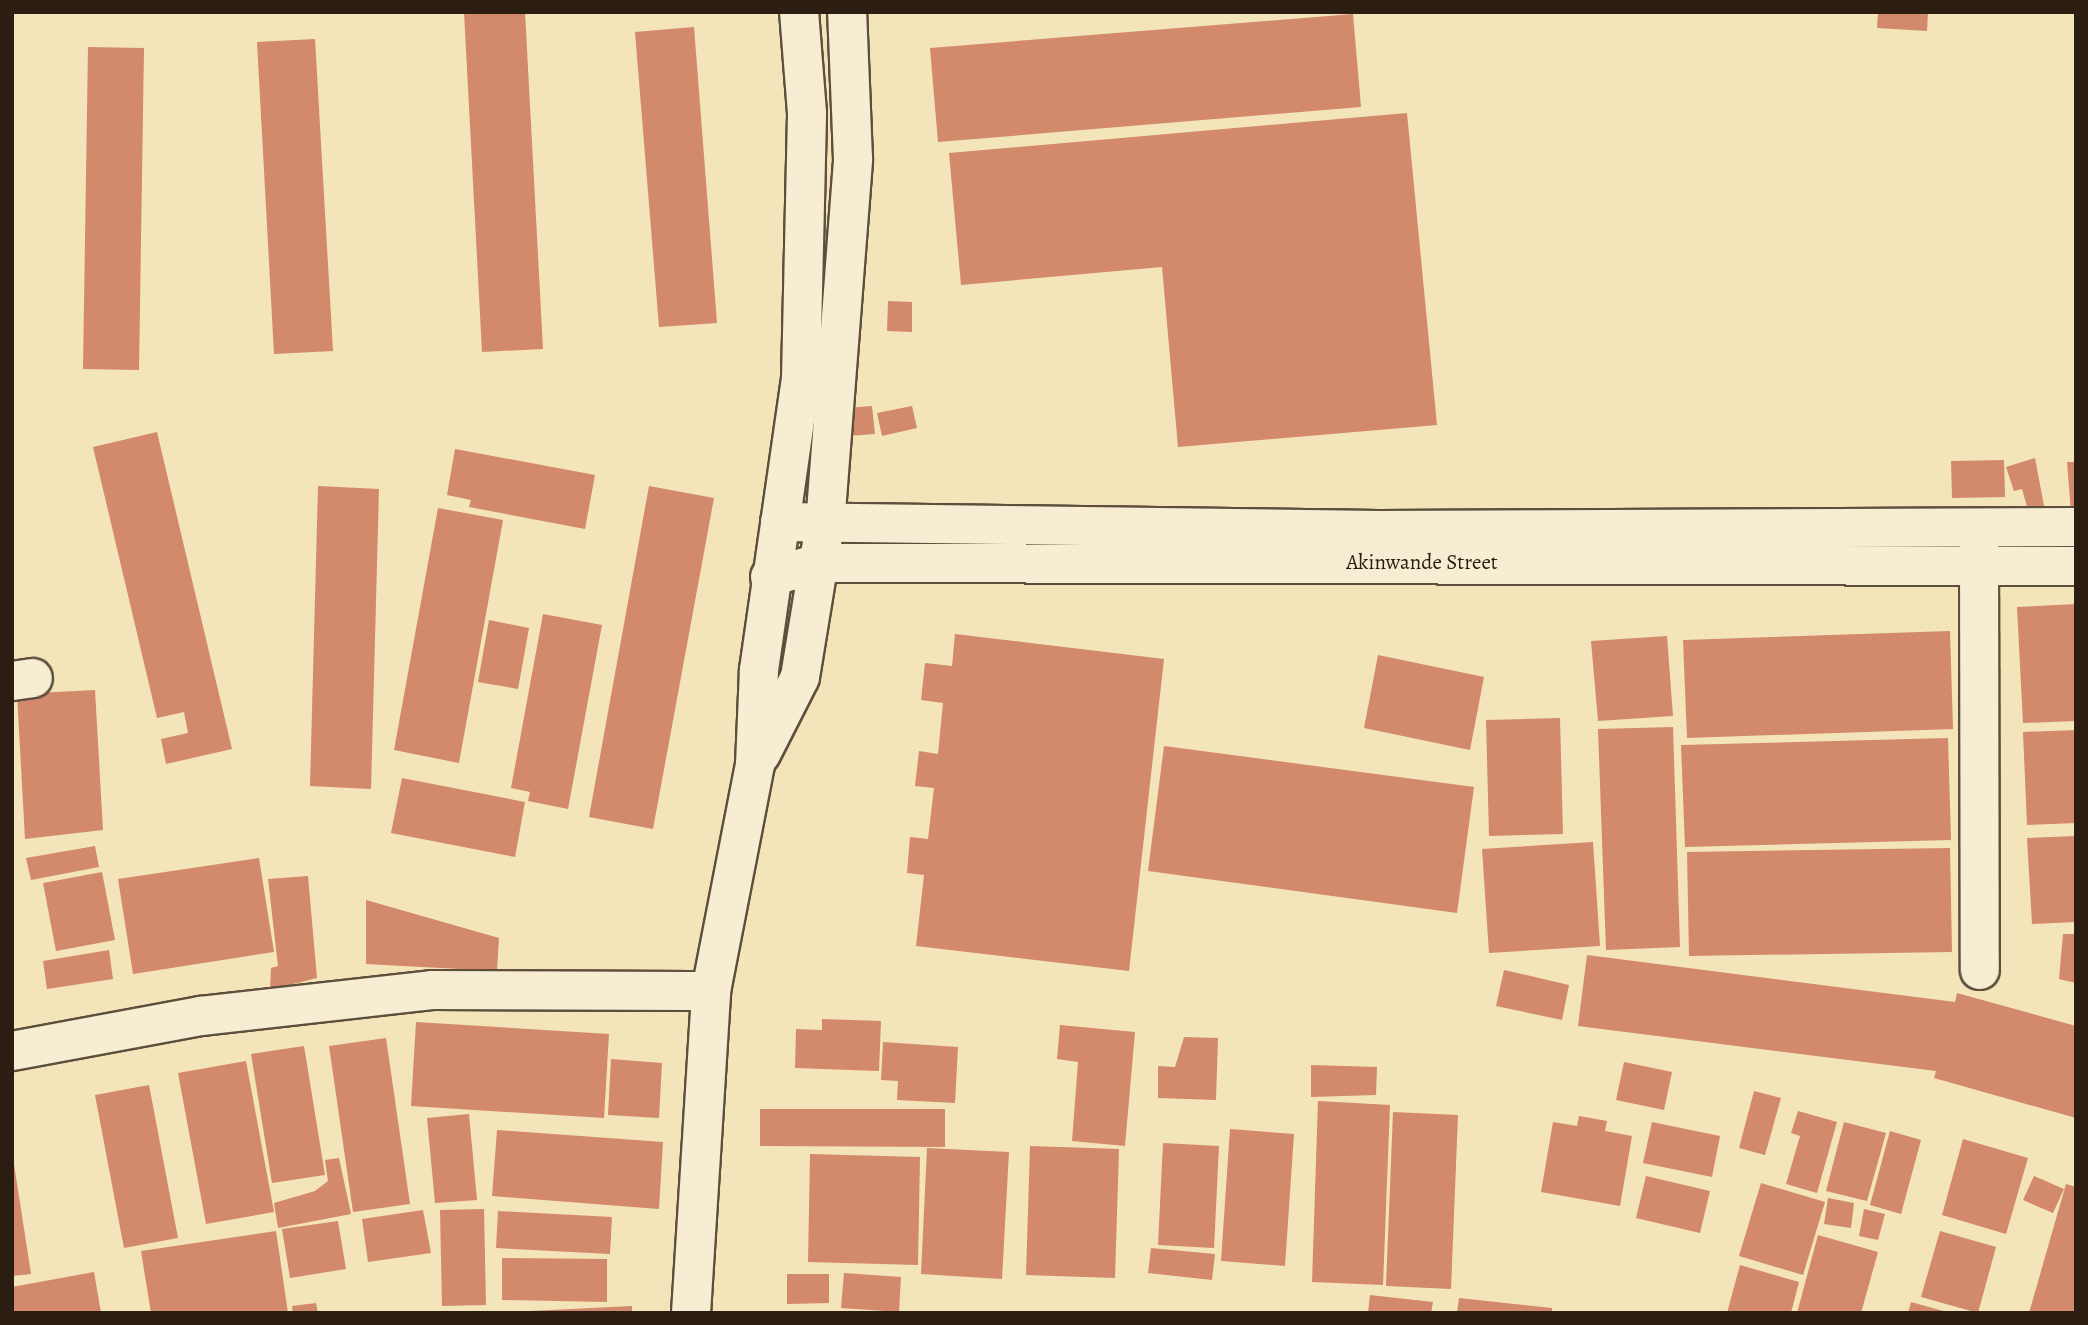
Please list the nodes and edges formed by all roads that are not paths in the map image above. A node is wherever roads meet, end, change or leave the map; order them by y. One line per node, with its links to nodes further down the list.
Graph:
1 (799, 12): 3 (street)
2 (847, 12): 5 (street)
3 (780, 522): 5 (street, Akinwande Street); 10 (street)
4 (1977, 524): 5 (street, Akinwande Street); 6 (street, Akinwande Street); 8 (street)
5 (825, 525): 7 (street)
6 (2076, 527)
7 (819, 563): 8 (street, Akinwande Street); 10 (street, Akinwande Street); 11 (street)
8 (1981, 565): 9 (street, Akinwande Street); 12 (street)
9 (2076, 566)
10 (771, 577): 11 (street)
11 (755, 765): 13 (street)
12 (1980, 970)
13 (711, 992): 14 (street); 15 (street)
14 (12, 1051)
15 (691, 1313)

